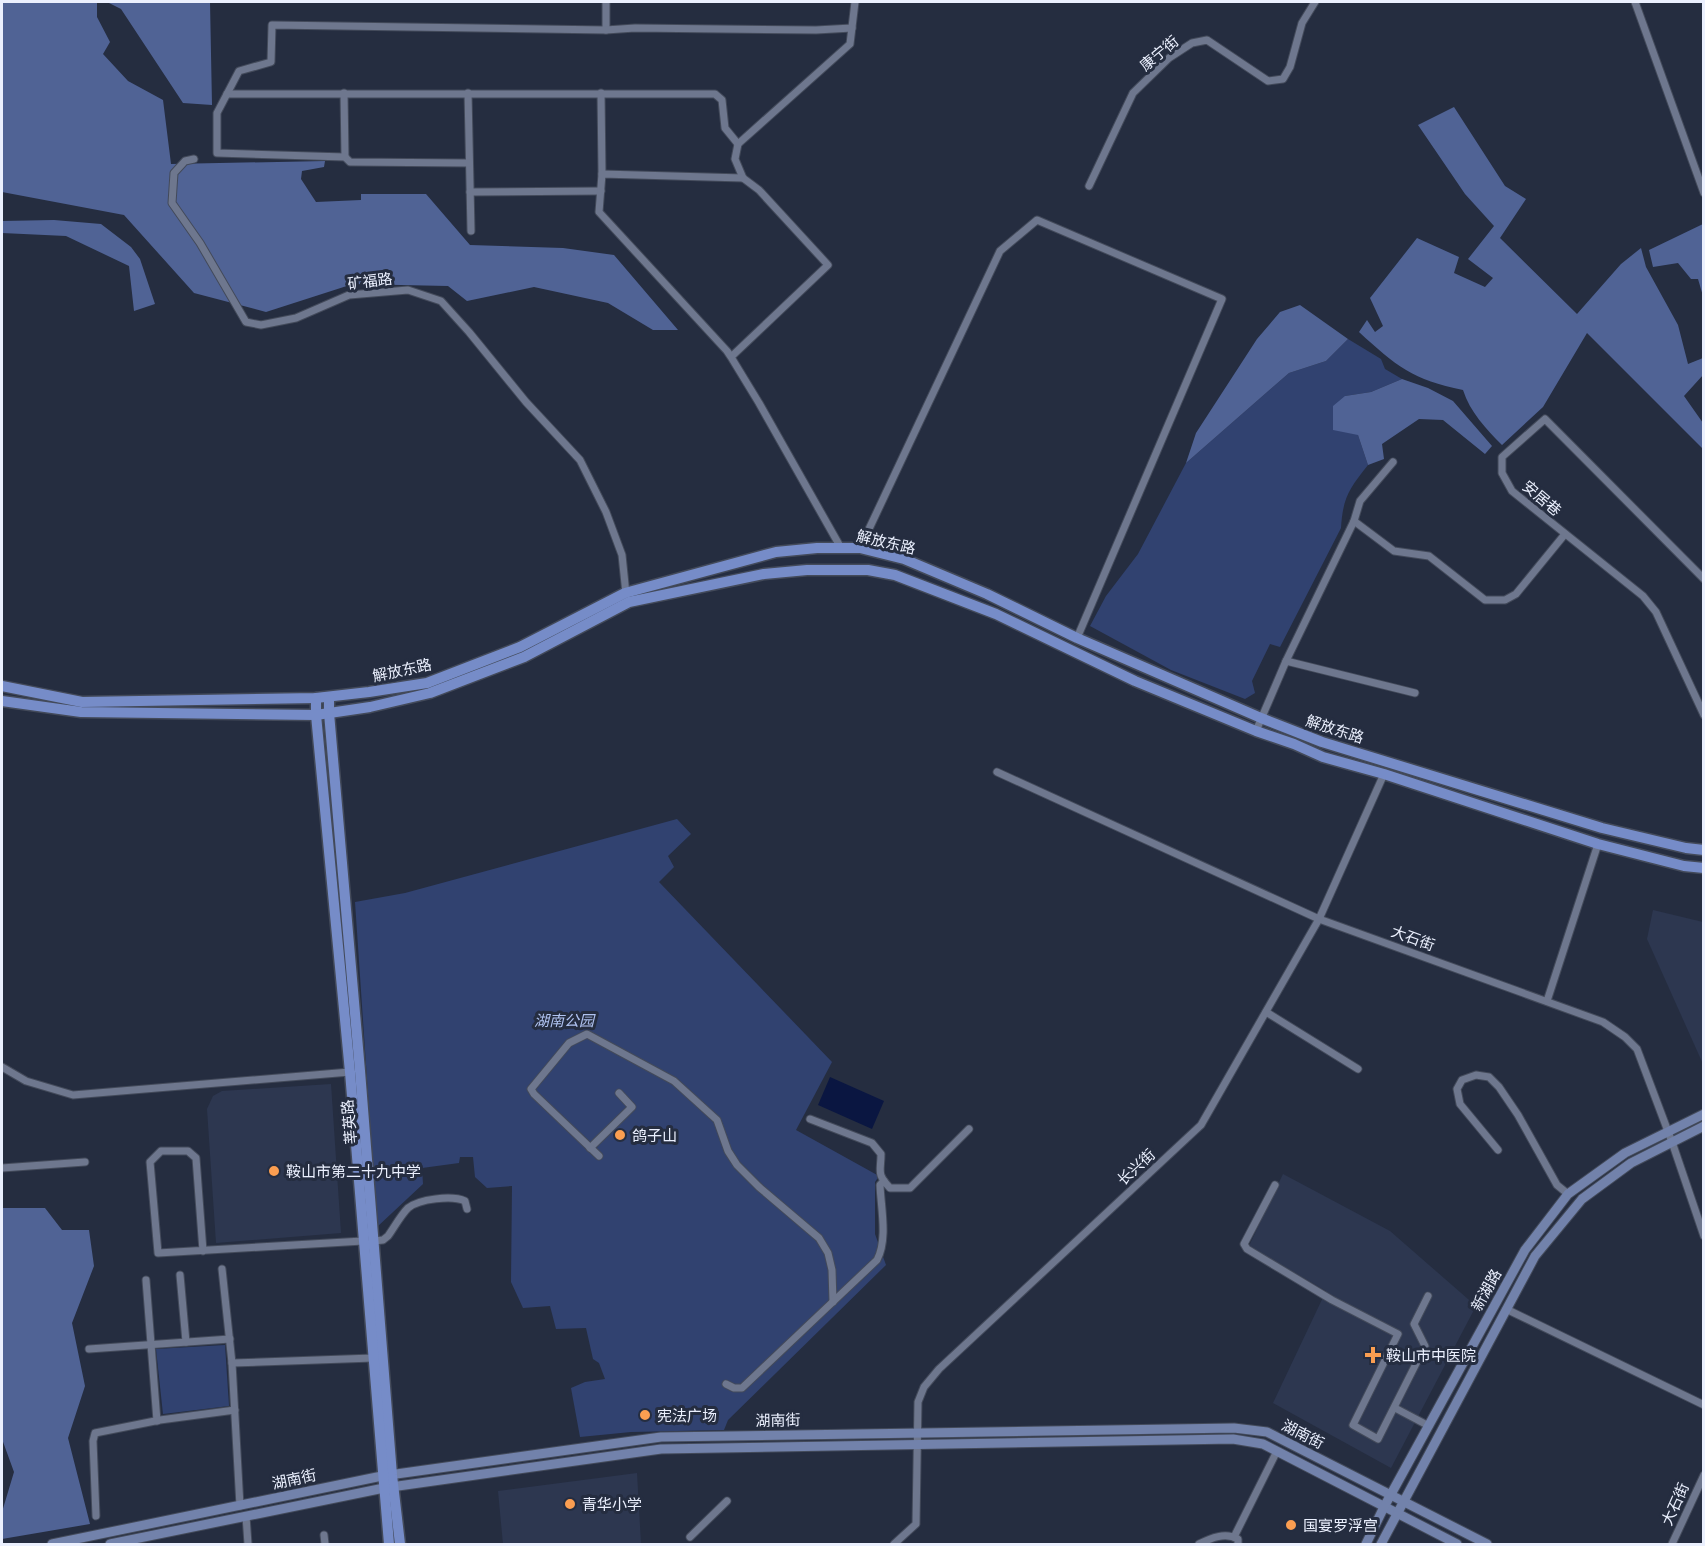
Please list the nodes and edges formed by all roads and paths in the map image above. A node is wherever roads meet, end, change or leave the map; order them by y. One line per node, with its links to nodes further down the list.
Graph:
1 (606, 2): 6 (street)
2 (855, 2): 5 (street)
3 (1314, 2): 17 (street, 康宁街)
4 (1635, 2): 20 (street)
5 (852, 27): 6 (street); 11 (street)
6 (606, 30): 10 (street)
7 (344, 93): 8 (street); 10 (street); 12 (street)
8 (468, 93): 9 (street); 14 (street)
9 (601, 93): 11 (street); 15 (street)
10 (227, 94): 12 (street)
11 (738, 144): 16 (street)
12 (345, 157): 14 (street)
13 (194, 159): 29 (street, 矿福路)
14 (469, 163): 19 (street)
15 (603, 174): 16 (street); 18 (street)
16 (743, 178): 22 (street)
17 (1089, 186)
18 (601, 191): 19 (street); 22 (street)
19 (470, 192): 21 (street)
20 (1704, 193)
21 (471, 231)
22 (731, 357): 26 (street)
23 (1393, 462): 24 (street)
24 (1354, 521): 25 (street); 31 (street)
25 (1565, 534): 28 (street, 安居巷); 39 (street, 安居巷)
26 (841, 548): 27 (main road, 解放东路); 29 (main road, 解放东路)
27 (860, 548): 30 (main road, 解放东路); 30 (street)
28 (1704, 579)
29 (627, 598): 34 (main road, 解放东路); 37 (main road, 解放东路); 41 (main road, 解放东路)
30 (1077, 638): 40 (main road, 解放东路)
31 (1286, 661): 33 (street); 40 (street)
32 (2, 686): 35 (main road, 解放东路)
33 (1415, 693)
34 (329, 697): 35 (main road, 解放东路); 37 (main road, 莘英路)
35 (316, 698): 38 (main road, 莘英路)
36 (2, 700): 38 (main road, 解放东路)
37 (328, 713): 38 (main road, 解放东路); 70 (main road, 莘英路)
38 (316, 715): 52 (main road, 莘英路)
39 (1704, 715)
40 (1261, 718): 41 (street); 45 (main road, 解放东路)
41 (1257, 731): 43 (main road, 解放东路)
42 (997, 772): 47 (street, 大石街)
43 (1384, 774): 44 (main road, 解放东路); 47 (street, 长兴街)
44 (1598, 844): 46 (main road, 解放东路); 48 (street)
45 (1704, 850)
46 (1704, 868)
47 (1319, 919): 48 (street, 大石街); 49 (street, 长兴街)
48 (1547, 1000): 58 (street, 大石街)
49 (1266, 1012): 51 (street); 90 (street, 长兴街)
50 (2, 1068): 52 (street)
51 (1358, 1069)
52 (350, 1072): 70 (main road, 莘英路)
53 (619, 1094): 60 (street)
54 (1704, 1114): 58 (main road, 新湖路)
55 (810, 1119): 65 (street)
56 (1704, 1126): 59 (main road, 新湖路)
57 (969, 1128): 65 (street)
58 (1668, 1132): 59 (street, 大石街); 67 (main road, 新湖路)
59 (1672, 1142): 69 (street, 大石街); 77 (main road, 新湖路)
60 (590, 1148): 62 (street); 76 (street)
61 (1498, 1150): 67 (street)
62 (599, 1156)
63 (85, 1162): 64 (street)
64 (2, 1168)
65 (884, 1181): 76 (street)
66 (1275, 1185): 86 (street)
67 (1568, 1194): 89 (main road, 新湖路)
68 (467, 1209): 70 (street)
69 (1704, 1236)
70 (368, 1241): 71 (street); 82 (main road, 莘英路); 94 (main road, 莘英路)
71 (203, 1251): 71 (street)
72 (222, 1269): 78 (street)
73 (180, 1275): 79 (street)
74 (146, 1280): 80 (street)
75 (1428, 1296): 86 (street)
76 (833, 1302): 84 (street)
77 (1506, 1309): 85 (street); 97 (main road, 新湖路)
78 (230, 1339): 79 (street); 83 (street)
79 (186, 1342): 80 (street)
80 (151, 1345): 81 (street); 88 (street)
81 (89, 1349)
82 (373, 1358): 83 (street); 94 (main road, 莘英路)
83 (232, 1363): 87 (street)
84 (726, 1384)
85 (1704, 1406)
86 (1395, 1408): 89 (street)
87 (235, 1410): 88 (street); 98 (street)
88 (157, 1421): 101 (street)
89 (1429, 1426): 95 (main road, 新湖路)
90 (917, 1434): 91 (street, 长兴街); 94 (main road, 湖南街); 95 (main road, 湖南街)
91 (918, 1445): 92 (main road, 湖南街); 94 (main road, 湖南街); 112 (street, 长兴街)
92 (1277, 1451): 99 (main road, 湖南街); 105 (street)
93 (1704, 1475): 119 (street, 大石街)
94 (388, 1481): 98 (main road, 湖南街); 102 (main road, 湖南街); 110 (main road, 莘英路); 111 (main road, 莘英路)
95 (1391, 1496): 97 (main road, 湖南街); 99 (main road, 新湖路)
96 (727, 1502): 104 (street)
97 (1403, 1502): 100 (main road, 新湖路); 118 (main road, 湖南街)
98 (240, 1506): 106 (main road, 湖南街)
99 (1384, 1507): 100 (main road, 湖南街); 115 (main road, 新湖路)
100 (1396, 1514): 116 (main road, 新湖路); 117 (main road, 湖南街)
101 (96, 1516)
102 (246, 1516): 107 (main road, 湖南街); 108 (street)
103 (324, 1535): 109 (street)
104 (690, 1537)
105 (1234, 1537): 113 (street); 114 (street)
106 (52, 1545)
107 (110, 1545)
108 (248, 1545)
109 (325, 1545)
110 (389, 1545)
111 (400, 1545)
112 (894, 1545)
113 (1199, 1545)
114 (1238, 1545)
115 (1366, 1545)
116 (1381, 1545)
117 (1457, 1545)
118 (1487, 1545)
119 (1672, 1545)

